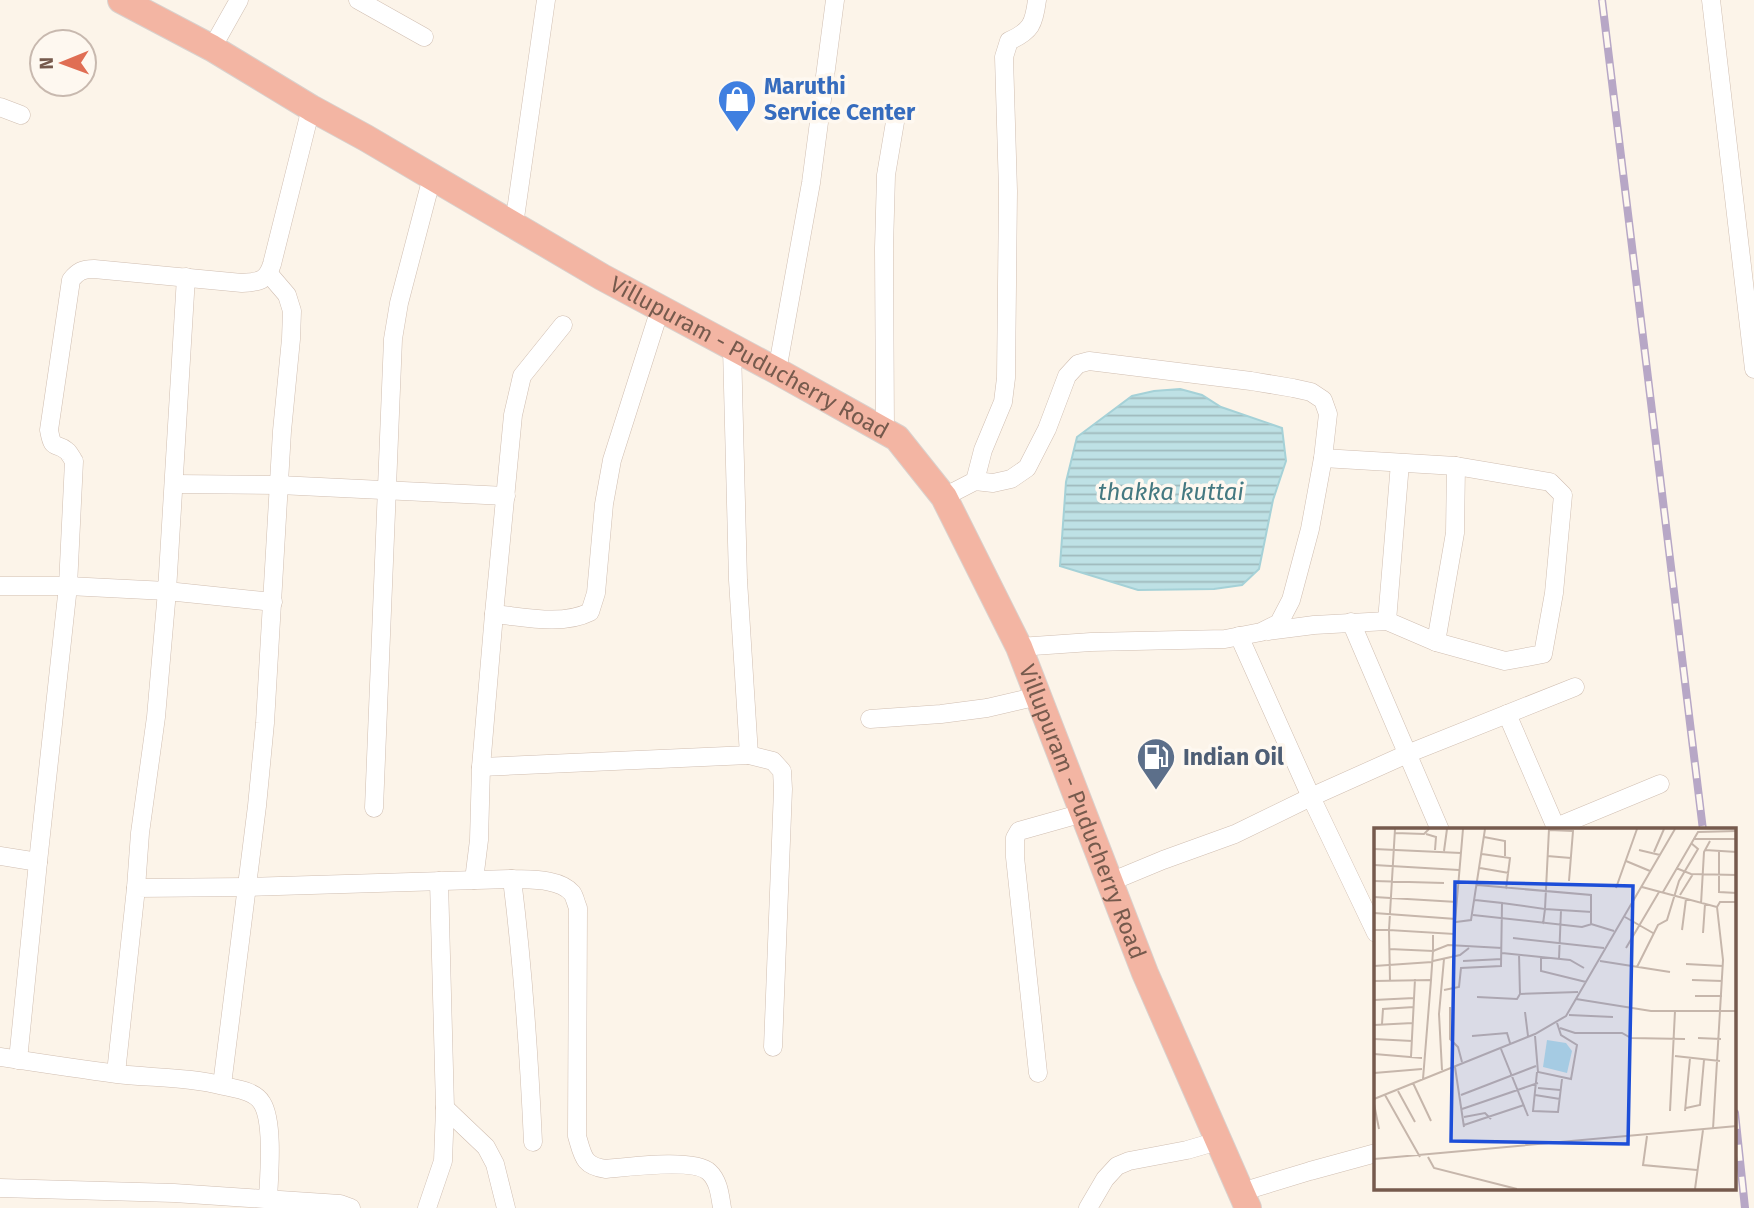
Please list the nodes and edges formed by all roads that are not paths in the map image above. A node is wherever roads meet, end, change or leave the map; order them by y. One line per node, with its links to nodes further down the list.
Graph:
1 (121, 0): 9 (highway, Villupuram - Puducherry Road)
2 (239, 0): 9 (street)
3 (358, 0): 8 (street)
4 (546, 0): 15 (street)
5 (835, 0): 22 (street)
6 (1037, 0): 27 (street)
7 (1711, 0): 21 (street)
8 (424, 37)
9 (212, 48): 11 (highway, Villupuram - Puducherry Road)
10 (0, 107): 12 (street)
11 (311, 108): 14 (highway, Villupuram - Puducherry Road); 16 (street)
12 (21, 115)
13 (895, 122): 23 (street)
14 (432, 177): 15 (highway, Villupuram - Puducherry Road); 30 (street)
15 (514, 225): 18 (highway, Villupuram - Puducherry Road)
16 (269, 274): 17 (street); 29 (street)
17 (186, 277): 28 (street); 34 (street)
18 (660, 309): 20 (highway, Villupuram - Puducherry Road); 37 (street)
19 (563, 325): 31 (street)
20 (732, 348): 22 (highway, Villupuram - Puducherry Road); 49 (street)
21 (1754, 369)
22 (777, 371): 23 (highway, Villupuram - Puducherry Road)
23 (885, 430): 32 (highway, Villupuram - Puducherry Road)
24 (1323, 458): 25 (street); 27 (street); 40 (street)
25 (1400, 463): 26 (street); 38 (street)
26 (1456, 466): 42 (street); 42 (street)
27 (975, 481): 32 (street)
28 (174, 484): 29 (street); 35 (street)
29 (279, 485): 30 (street); 36 (street)
30 (386, 490): 31 (street); 53 (street)
31 (506, 496): 37 (street)
32 (944, 497): 43 (highway, Villupuram - Puducherry Road)
33 (0, 586): 34 (street)
34 (68, 586): 35 (street); 59 (street)
35 (167, 591): 36 (street); 65 (street)
36 (273, 602): 64 (street)
37 (494, 614): 50 (street)
38 (1387, 621): 39 (street); 42 (street)
39 (1351, 622): 40 (street); 48 (street)
40 (1261, 632): 41 (street)
41 (1238, 636): 43 (street); 52 (street)
42 (1436, 642)
43 (1019, 647): 45 (highway, Villupuram - Puducherry Road)
44 (1575, 687): 46 (street)
45 (1038, 696): 47 (street); 54 (highway, Villupuram - Puducherry Road)
46 (1507, 714): 48 (street); 56 (street)
47 (870, 719)
48 (1408, 754): 52 (street); 55 (street)
49 (749, 755): 50 (street); 67 (street)
50 (481, 766): 61 (street)
51 (1660, 784): 57 (street)
52 (1311, 797): 63 (street); 66 (street)
53 (374, 808)
54 (1083, 813): 63 (highway, Villupuram - Puducherry Road); 71 (street)
55 (1439, 828)
56 (1556, 828)
57 (1558, 828)
58 (0, 856): 59 (street)
59 (38, 862): 69 (street)
60 (512, 879): 61 (street); 75 (street); 84 (street)
61 (474, 880): 62 (street)
62 (439, 881): 64 (street); 73 (street)
63 (1110, 882): 74 (highway, Villupuram - Puducherry Road)
64 (247, 887): 65 (street); 72 (street)
65 (136, 888): 70 (street)
66 (1374, 929)
67 (773, 1047)
68 (0, 1057): 69 (street)
69 (18, 1060): 70 (street)
70 (116, 1073): 72 (street)
71 (1038, 1073)
72 (222, 1085): 80 (street)
73 (445, 1108): 82 (street); 83 (street)
74 (1219, 1141): 79 (highway, Villupuram - Puducherry Road); 85 (street)
75 (533, 1142)
76 (1374, 1154): 79 (street)
77 (0, 1188): 78 (street)
78 (129, 1200): 80 (street)
79 (1245, 1200)
80 (255, 1202): 81 (street)
81 (351, 1208)
82 (427, 1208)
83 (506, 1208)
84 (722, 1208)
85 (1087, 1208)

